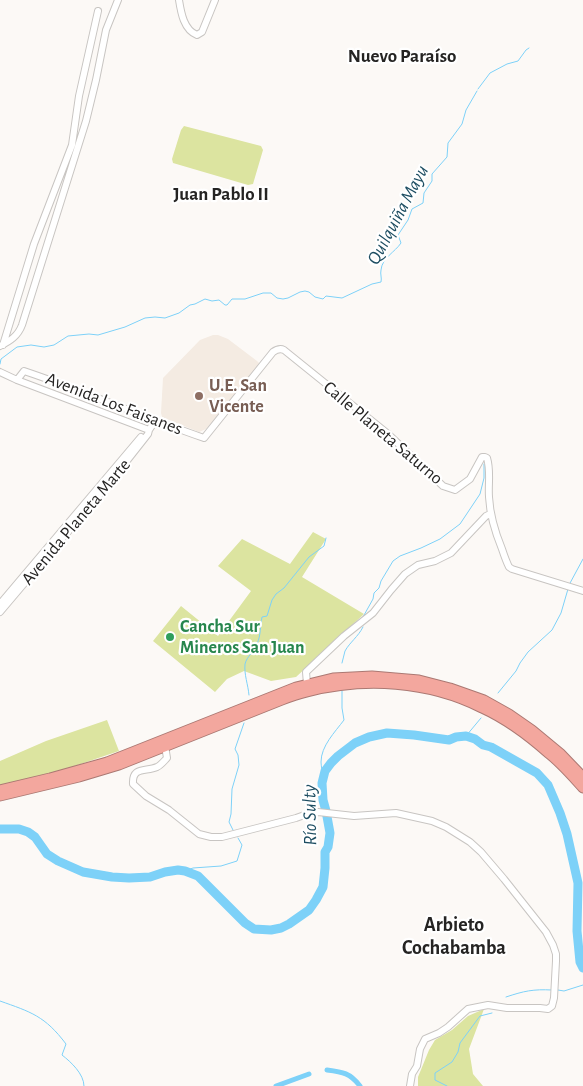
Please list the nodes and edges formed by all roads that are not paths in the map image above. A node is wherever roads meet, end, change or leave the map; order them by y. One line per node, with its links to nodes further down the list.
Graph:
1 (118, 0): 5 (street)
2 (179, 0): 3 (street)
3 (215, 0)
4 (98, 11): 5 (street)
5 (2, 345)
6 (276, 349): 9 (street, Avenida Los Faisanes); 11 (street, Calle Planeta Saturno)
7 (0, 372): 8 (street, Avenida Los Faisanes)
8 (17, 380): 9 (street, Avenida Los Faisanes); 10 (street, Avenida Los Faisanes)
9 (155, 421): 10 (street, Avenida Planeta Marte)
10 (149, 430): 13 (street, Avenida Planeta Marte); 14 (street, Avenida Planeta Marte)
11 (490, 514): 12 (street); 15 (street)
12 (583, 592)
13 (0, 604)
14 (0, 612)
15 (306, 684): 17 (highway); 19 (highway)
16 (165, 746): 18 (highway); 20 (highway); 21 (street)
17 (583, 777)
18 (583, 788)
19 (0, 790)
20 (0, 796)
21 (410, 1086)

